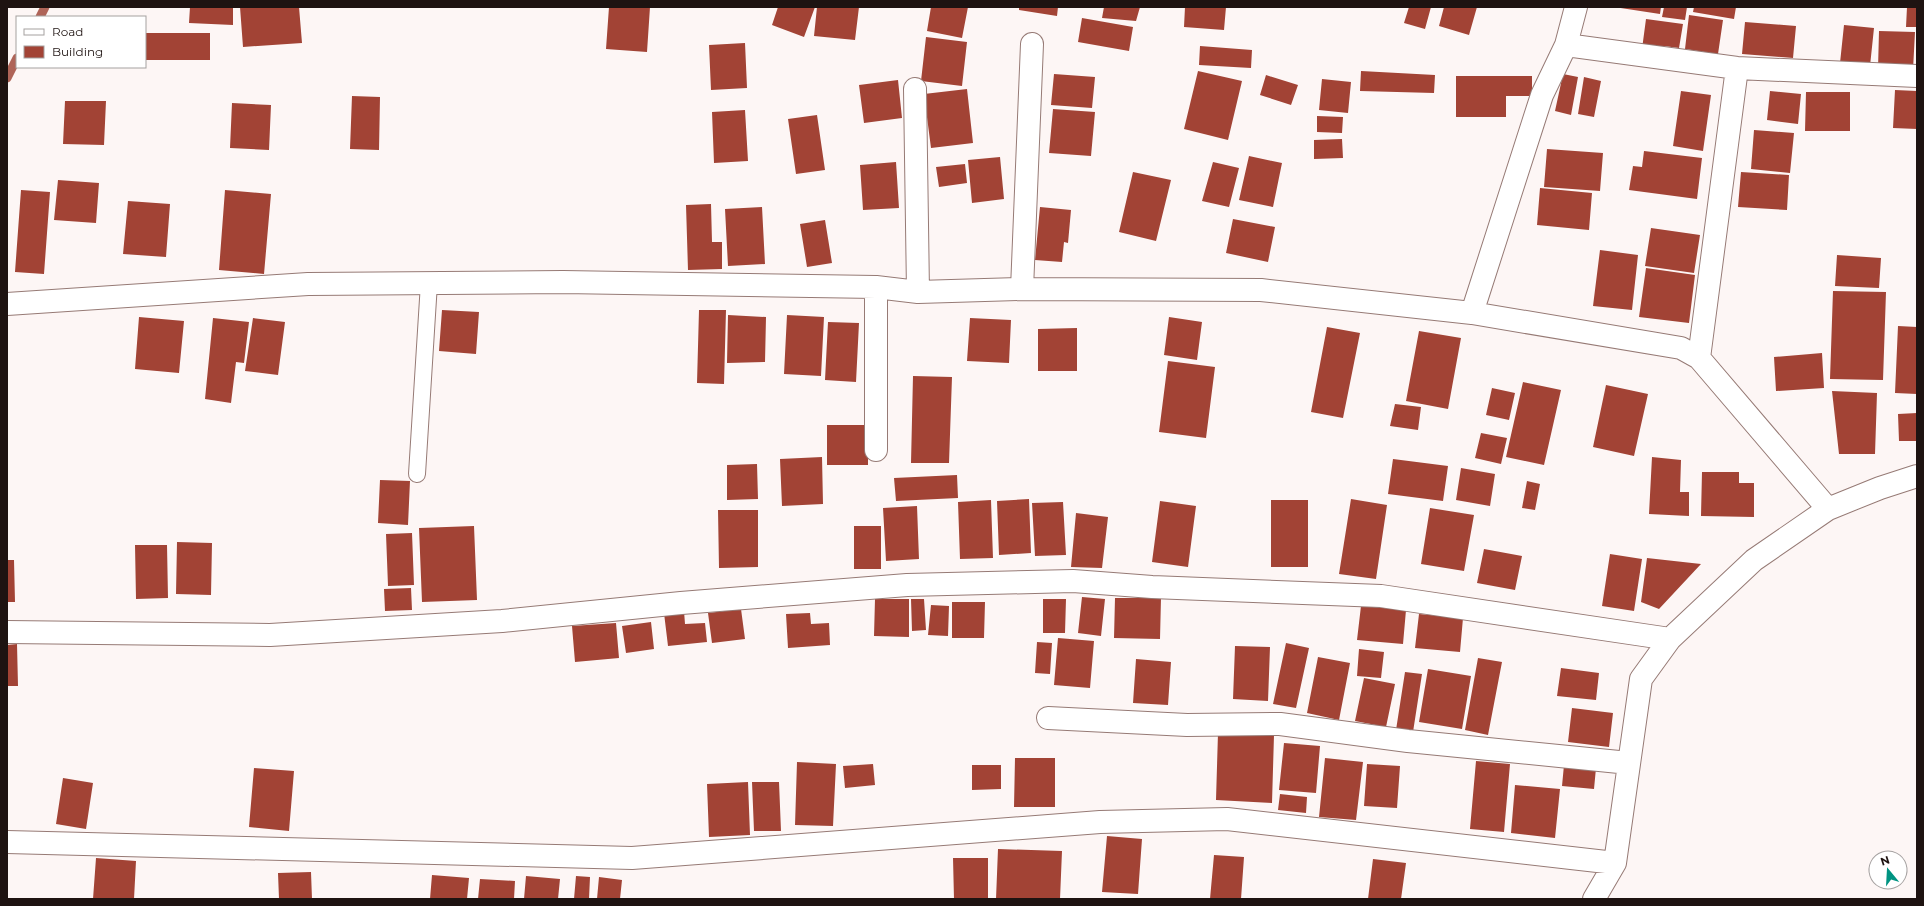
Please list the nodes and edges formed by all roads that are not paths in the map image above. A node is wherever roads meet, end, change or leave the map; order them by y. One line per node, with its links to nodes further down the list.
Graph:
1 (1576, 7): 3 (street)
2 (1032, 44): 9 (street)
3 (1566, 45): 4 (street); 12 (street)
4 (1737, 68): 5 (street); 13 (street)
5 (1917, 76)
6 (915, 89): 10 (street)
7 (429, 283): 8 (street); 11 (street); 15 (lane)
8 (876, 287): 10 (street); 14 (street)
9 (1022, 289): 10 (street); 12 (street)
10 (918, 292)
11 (7, 304)
12 (1472, 313): 13 (street)
13 (1699, 358): 17 (street)
14 (876, 450)
15 (416, 474)
16 (1917, 476): 17 (street)
17 (1828, 509): 19 (street)
18 (7, 632): 19 (street)
19 (1670, 639): 21 (street)
20 (1048, 718): 21 (street)
21 (1629, 763): 23 (street)
22 (7, 842): 23 (street)
23 (1616, 864): 24 (street)
24 (1594, 899)

